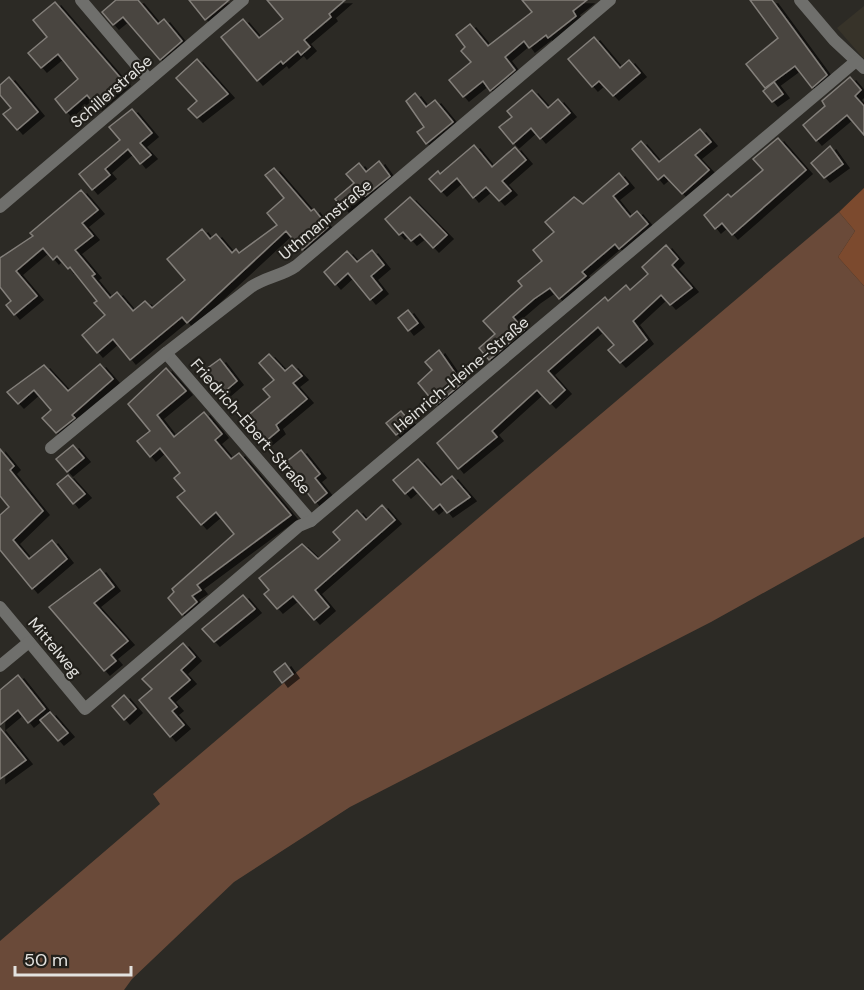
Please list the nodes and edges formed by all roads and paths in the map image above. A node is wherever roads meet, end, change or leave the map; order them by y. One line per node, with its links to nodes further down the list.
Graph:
1 (81, 0): 6 (street)
2 (243, 0): 6 (street, Schillerstraße)
3 (610, 0): 8 (street, Uthmannstraße)
4 (800, 0): 5 (street)
5 (860, 65): 10 (street, Heinrich-Heine-Straße)
6 (149, 80): 7 (street, Schillerstraße)
7 (0, 207)
8 (166, 353): 9 (street, Uthmannstraße); 10 (street, Friedrich-Ebert-Straße)
9 (51, 448)
10 (310, 521): 14 (street, Heinrich-Heine-Straße)
11 (0, 608): 12 (street, Mittelweg)
12 (29, 642): 13 (street); 14 (street, Mittelweg)
13 (0, 666)
14 (85, 709)

